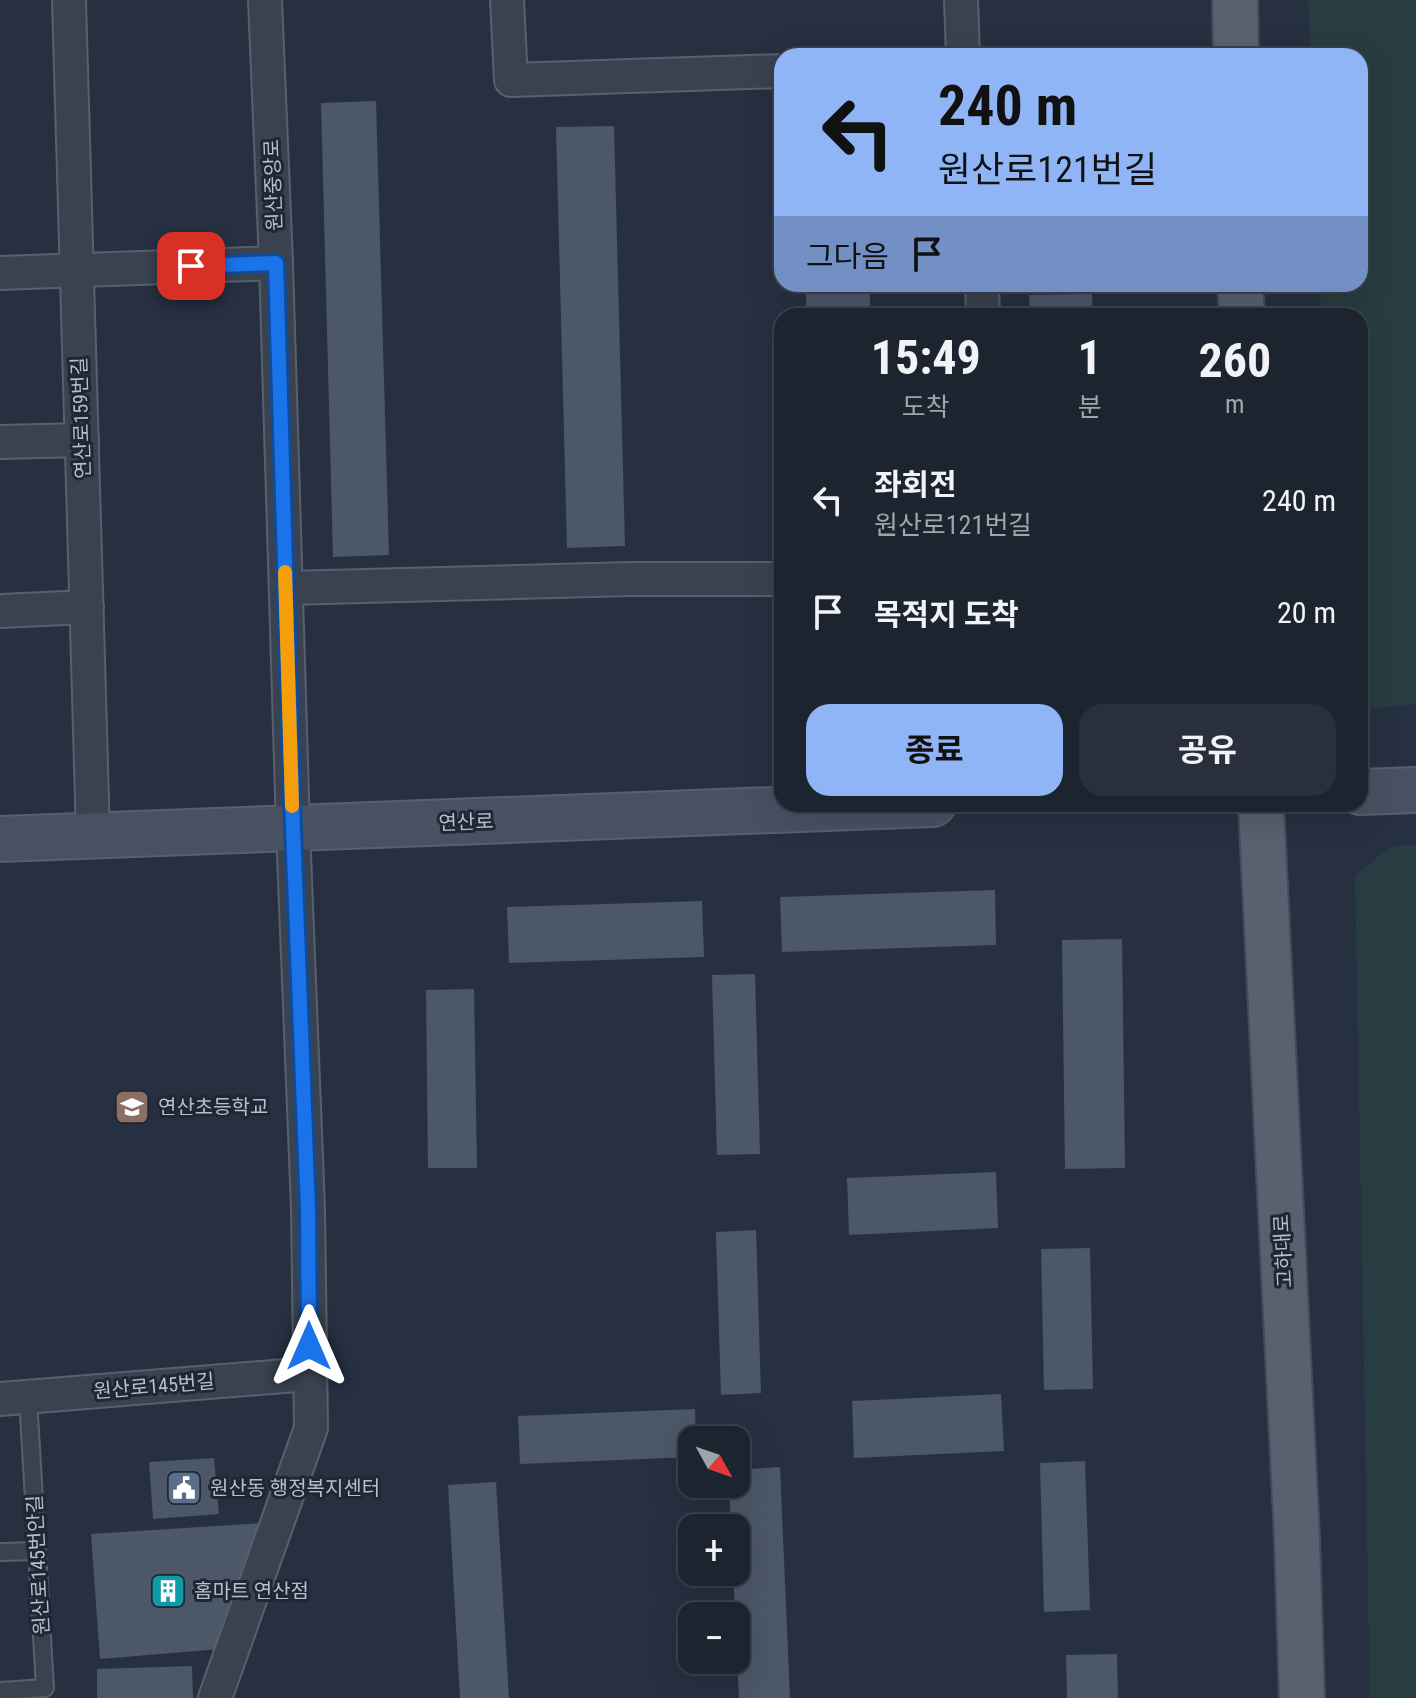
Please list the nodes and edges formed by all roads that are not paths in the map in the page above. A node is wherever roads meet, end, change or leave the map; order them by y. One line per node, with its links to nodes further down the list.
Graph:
1 (69, 0): 10 (street, 연산로159번길)
2 (265, 0): 9 (street, 원산중앙로)
3 (507, 0): 8 (street)
4 (961, 0): 6 (street)
5 (1235, 0): 7 (main road)
6 (963, 48)
7 (1236, 48)
8 (774, 71)
9 (276, 263): 10 (street); 15 (street, 원산중앙로)
10 (77, 270): 11 (street); 12 (street, 연산로159번길)
11 (0, 273)
12 (82, 440): 13 (street); 16 (street, 연산로159번길)
13 (0, 442)
14 (774, 579): 15 (street)
15 (286, 588): 22 (street, 원산중앙로)
16 (87, 607): 17 (street); 23 (street, 연산로159번길)
17 (0, 611)
18 (1416, 790): 19 (street)
19 (1368, 792)
20 (774, 810): 22 (street, 연산로)
21 (1261, 812): 31 (main road, 고하대로)
22 (293, 829): 23 (street, 연산로); 25 (street, 원산중앙로)
23 (93, 835): 24 (street, 연산로)
24 (0, 839)
25 (309, 1374): 26 (street, 원산로145번길); 30 (street, 원산중앙로)
26 (14, 1398): 27 (lane, 원산로145번안길)
27 (37, 1551): 28 (lane); 29 (lane, 원산로145번안길)
28 (0, 1552)
29 (0, 1691)
30 (215, 1698)
31 (1302, 1698)

